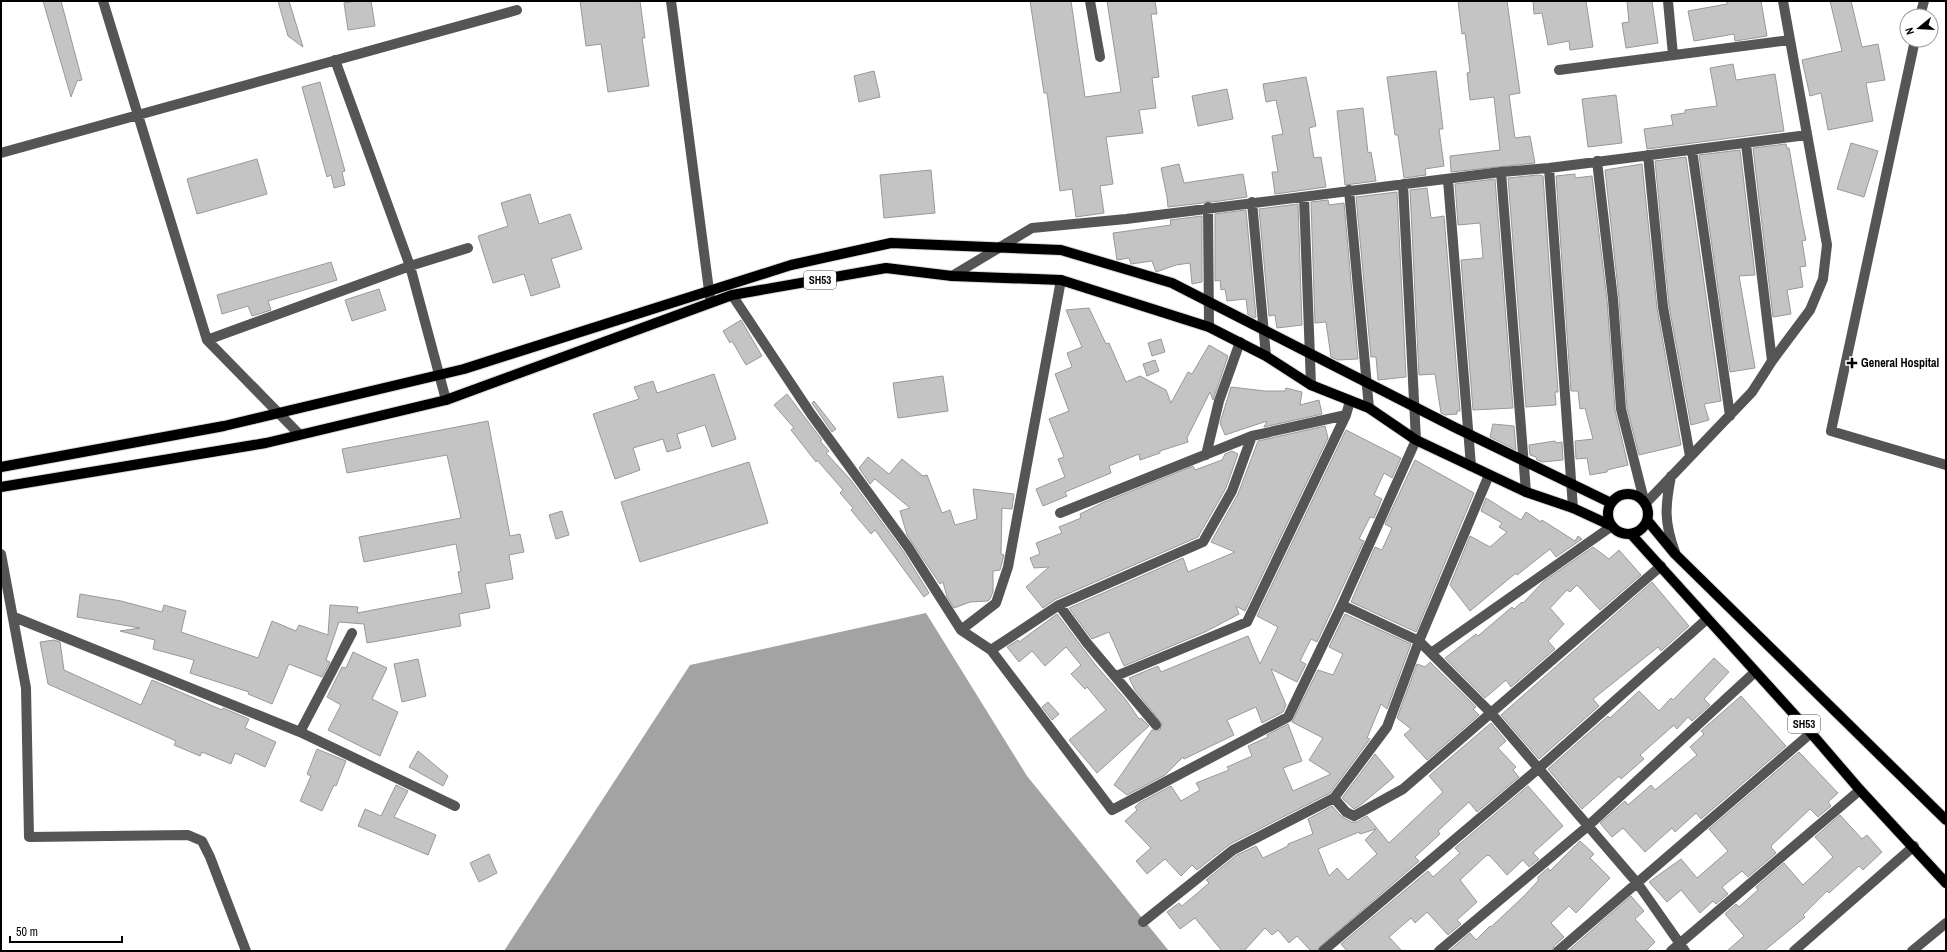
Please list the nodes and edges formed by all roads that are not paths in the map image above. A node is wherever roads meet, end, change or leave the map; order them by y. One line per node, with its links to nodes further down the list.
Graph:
1 (103, 1): 13 (street)
2 (671, 1): 33 (street)
3 (1090, 1): 10 (street)
4 (1668, 1): 9 (street)
5 (1783, 1): 7 (street)
6 (517, 10): 11 (street)
7 (1790, 40): 9 (street); 14 (street)
8 (1913, 48): 61 (street)
9 (1673, 55): 12 (street)
10 (1100, 57)
11 (335, 60): 13 (street); 30 (street)
12 (1559, 70)
13 (136, 115): 17 (street); 39 (street)
14 (1807, 135): 15 (street); 43 (street)
15 (1746, 144): 16 (street); 43 (street)
16 (1692, 150): 18 (street); 53 (street)
17 (1, 152)
18 (1648, 155): 19 (street); 59 (street)
19 (1597, 161): 20 (street); 70 (street)
20 (1549, 168): 21 (street); 66 (street)
21 (1501, 172): 22 (street); 60 (street)
22 (1448, 180): 23 (street); 55 (street)
23 (1403, 184): 24 (street); 49 (street)
24 (1349, 190): 25 (street); 45 (street)
25 (1304, 197): 26 (street); 41 (street)
26 (1252, 202): 27 (street); 38 (street)
27 (1208, 207): 28 (street); 36 (street)
28 (1000, 247): 31 (street); 33 (main road, SH53); 36 (main road, SH53)
29 (468, 248): 30 (street)
30 (410, 266): 39 (street); 44 (street)
31 (952, 276): 32 (main road, SH53); 34 (main road, SH53)
32 (1061, 280): 37 (main road, SH53); 83 (street)
33 (709, 291): 35 (street); 44 (main road, SH53)
34 (732, 295): 35 (main road, SH53); 83 (street)
35 (711, 302): 47 (main road, SH53)
36 (1209, 302): 37 (street); 38 (main road, SH53)
37 (1209, 326): 40 (main road, SH53)
38 (1264, 330): 41 (main road, SH53); 42 (street)
39 (207, 340): 51 (street)
40 (1240, 342): 42 (main road, SH53); 58 (street)
41 (1310, 353): 45 (main road, SH53); 46 (street)
42 (1266, 356): 46 (main road, SH53)
43 (1772, 361): 53 (street)
44 (439, 375): 47 (street); 51 (main road, SH53)
45 (1367, 382): 49 (main road, SH53); 50 (street)
46 (1310, 385): 48 (main road, SH53)
47 (446, 400): 54 (main road, SH53)
48 (1350, 401): 50 (main road, SH53); 52 (street)
49 (1414, 407): 55 (main road, SH53); 57 (street)
50 (1369, 408): 57 (main road, SH53)
51 (279, 413): 54 (street); 63 (main road, SH53)
52 (1346, 415): 56 (street); 89 (street)
53 (1730, 416): 59 (street)
54 (299, 434): 67 (main road, SH53)
55 (1468, 434): 60 (main road, SH53); 62 (street)
56 (1252, 436): 58 (street); 79 (street)
57 (1416, 440): 62 (main road, SH53); 80 (street)
58 (1206, 455): 72 (street)
59 (1690, 456): 65 (street)
60 (1524, 460): 66 (main road, SH53); 68 (street)
61 (1946, 464)
62 (1471, 466): 64 (main road, SH53)
63 (1, 467)
64 (1489, 475): 68 (main road, SH53); 85 (street)
65 (1671, 476): 70 (street); 77 (street)
66 (1572, 484): 69 (main road, SH53); 71 (street)
67 (1, 486)
68 (1526, 492): 71 (main road, SH53)
69 (1611, 503): 70 (main road); 74 (main road)
70 (1645, 504): 73 (main road)
71 (1574, 508): 74 (main road, SH53)
72 (1060, 513)
73 (1647, 520): 75 (main road); 77 (main road, SH53)
74 (1612, 526): 75 (main road); 87 (street)
75 (1631, 534): 78 (main road, SH53)
76 (1, 554): 81 (street)
77 (1675, 554): 98 (main road, SH53)
78 (1661, 566): 82 (main road, SH53); 90 (street)
79 (1059, 605): 86 (street); 89 (street)
80 (1342, 606): 85 (street); 86 (street)
81 (14, 617): 92 (street); 106 (street)
82 (1707, 619): 88 (main road, SH53); 94 (street)
83 (961, 630): 86 (street)
84 (352, 633): 92 (street)
85 (1419, 641): 87 (street); 96 (street)
86 (991, 650)
87 (1431, 653): 90 (street)
88 (1755, 672): 93 (main road, SH53); 99 (street)
89 (1116, 676): 91 (street)
90 (1490, 713): 94 (street); 96 (street)
91 (1156, 725)
92 (300, 732): 97 (street)
93 (1812, 733): 95 (main road, SH53); 102 (street)
94 (1538, 769): 99 (street); 107 (street)
95 (1860, 790): 100 (main road, SH53); 105 (street)
96 (1334, 798): 103 (street)
97 (456, 806)
98 (1946, 820)
99 (1588, 826): 102 (street); 108 (street)
100 (1914, 846): 101 (main road, SH53); 111 (street)
101 (1946, 883)
102 (1638, 884): 105 (street); 109 (street)
103 (1143, 922)
104 (1946, 923): 112 (street)
105 (1682, 948): 110 (street)
106 (246, 951)
107 (1323, 951)
108 (1439, 951)
109 (1558, 951)
110 (1671, 951)
111 (1794, 951)
112 (1912, 951)

